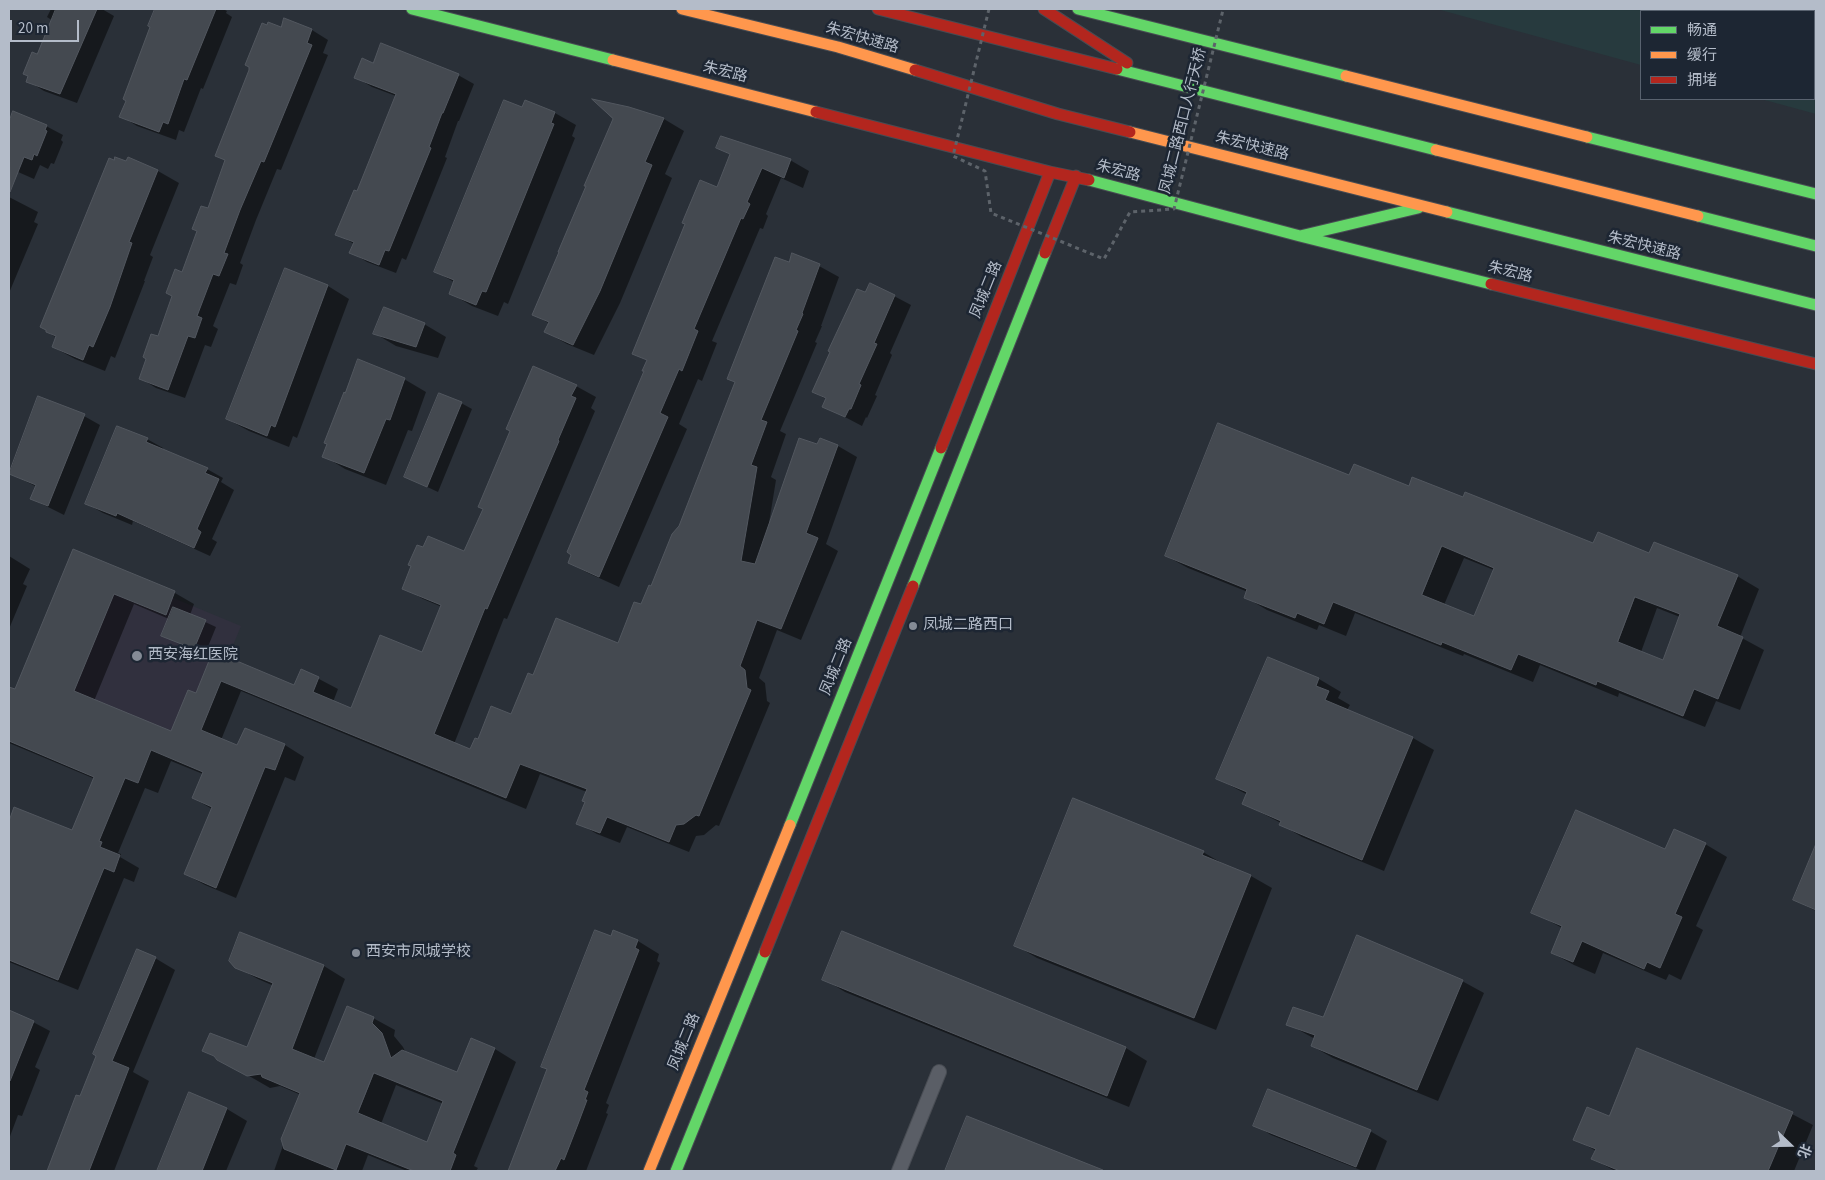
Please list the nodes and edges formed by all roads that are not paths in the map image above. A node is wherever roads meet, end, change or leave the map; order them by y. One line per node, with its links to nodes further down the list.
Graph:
1 (412, 9): 7 (main road, 朱宏路)
2 (682, 9): 10 (main road, 朱宏快速路)
3 (878, 9): 6 (main road)
4 (1044, 9): 6 (main road)
5 (1078, 9): 9 (main road)
6 (1145, 75): 12 (main road)
7 (1050, 172): 8 (main road, 朱宏路); 16 (main road, 凤城二路)
8 (1076, 176): 11 (main road, 朱宏路); 17 (main road)
9 (1816, 194)
10 (1422, 207): 11 (main road); 13 (main road, 朱宏快速路)
11 (1300, 236): 14 (main road, 朱宏路)
12 (1816, 246)
13 (1816, 305)
14 (1816, 364)
15 (939, 1072): 18 (lane)
16 (650, 1171)
17 (676, 1171)
18 (900, 1171)

